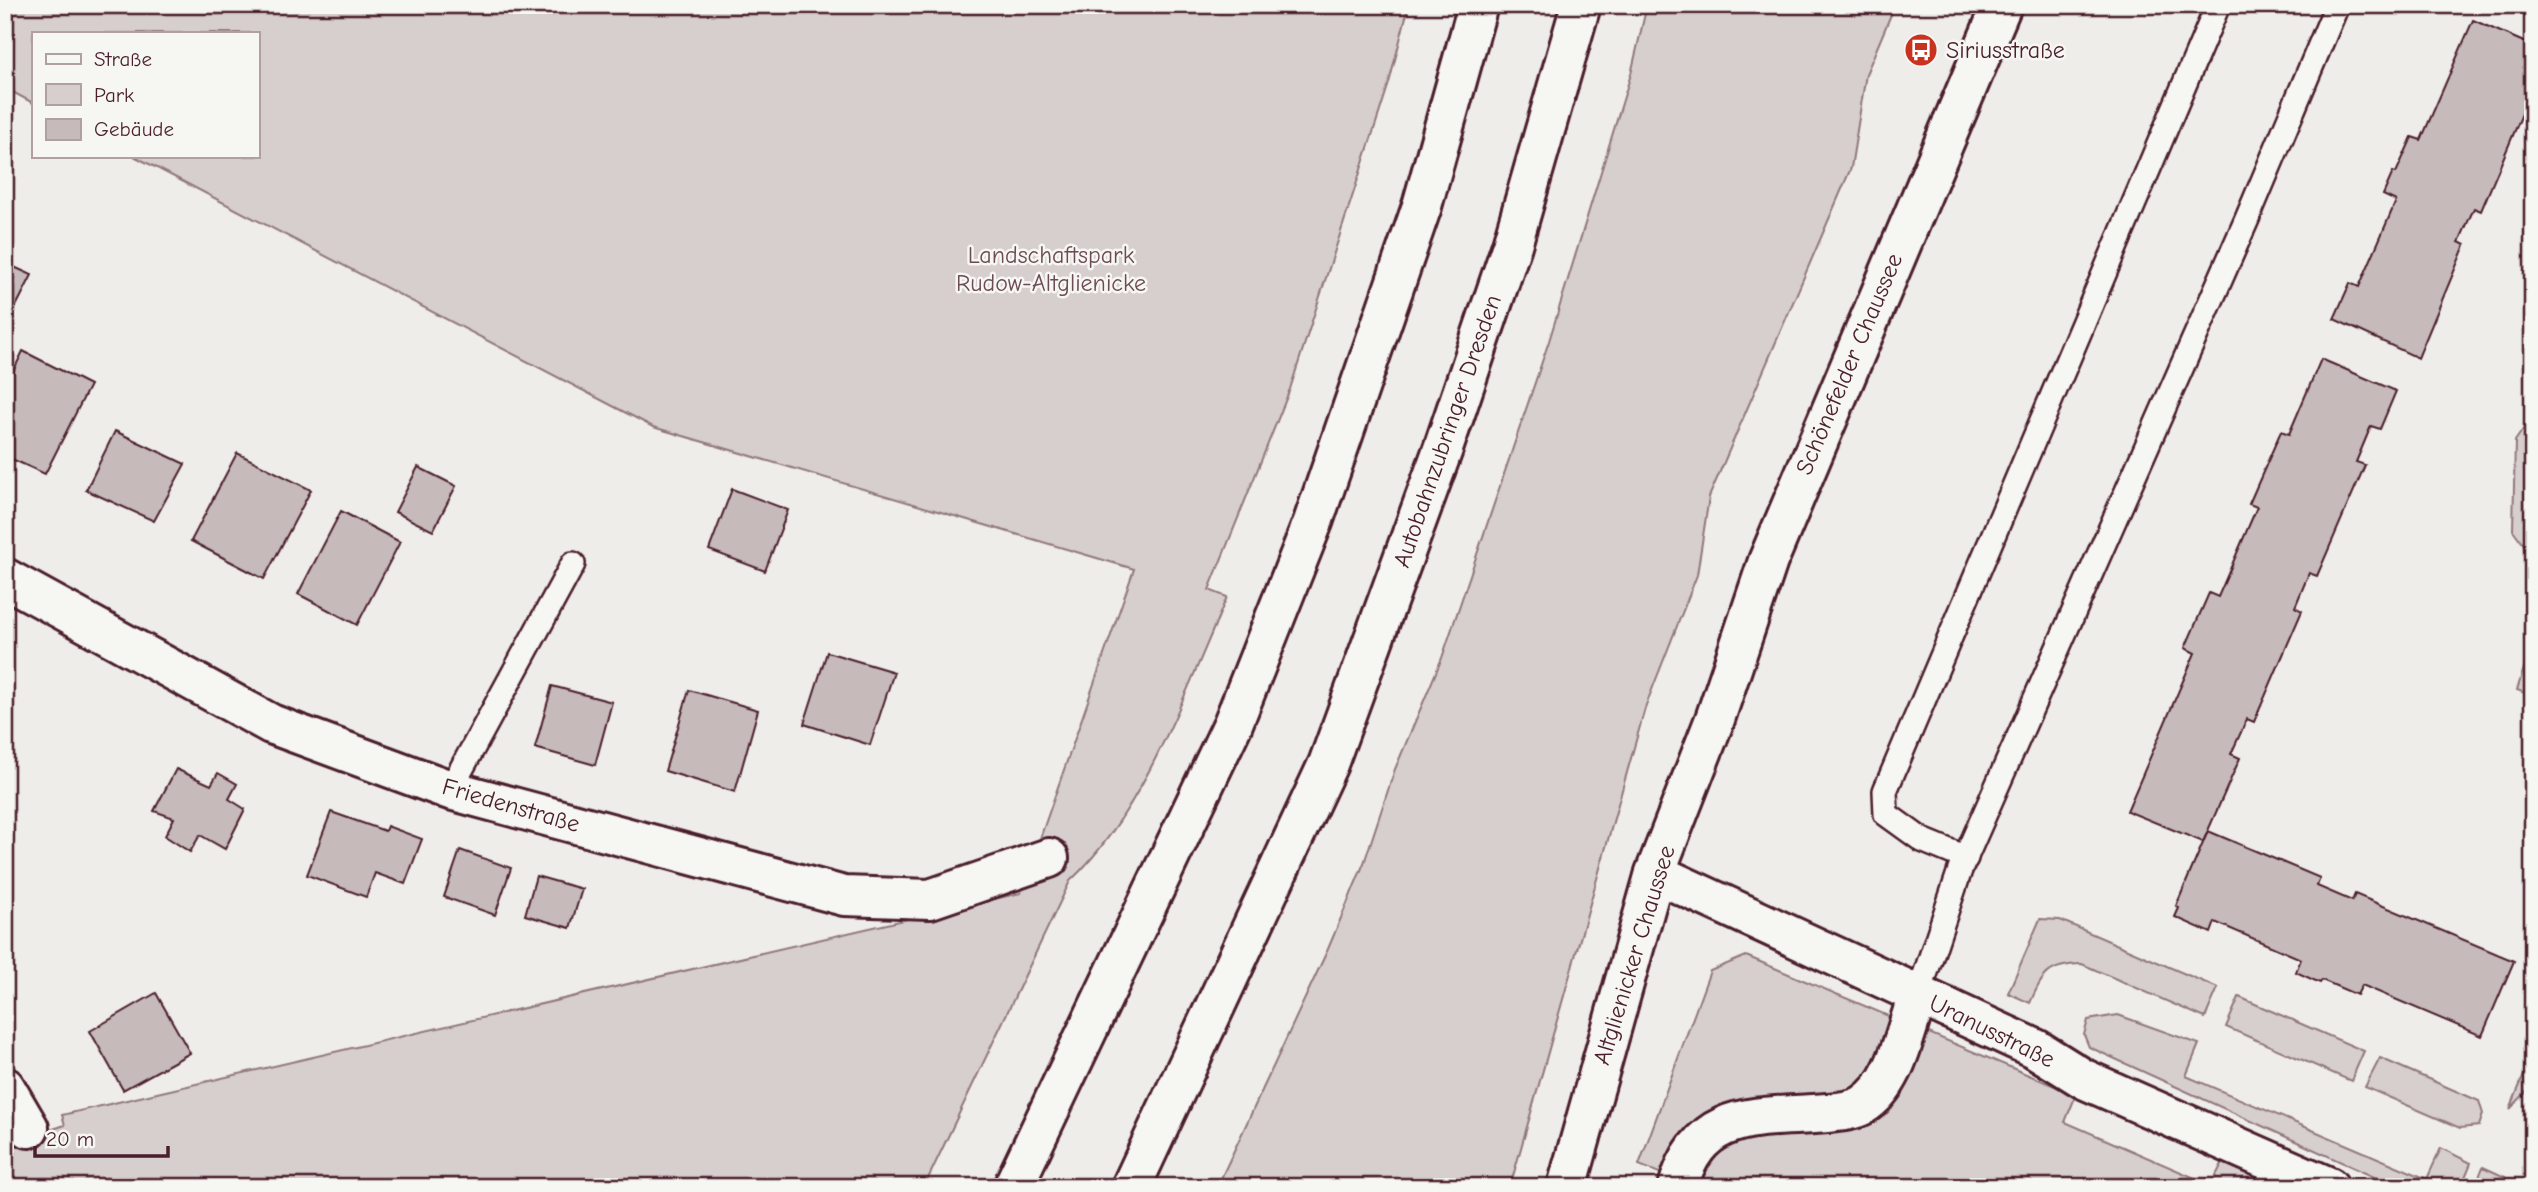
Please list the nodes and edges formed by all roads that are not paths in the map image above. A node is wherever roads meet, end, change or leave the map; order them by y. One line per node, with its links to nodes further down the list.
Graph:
1 (1478, 5): 16 (main road)
2 (1581, 5): 17 (main road, Autobahnzubringer Dresden)
3 (2001, 5): 8 (main road, Schönefelder Chaussee)
4 (2218, 5): 11 (lane)
5 (2337, 5): 11 (lane)
6 (573, 564): 9 (lane)
7 (5, 578): 9 (main road, Friedenstraße)
8 (1711, 727): 12 (main road, Altglienicker Chaussee)
9 (450, 790): 10 (main road, Friedenstraße)
10 (1049, 858)
11 (1966, 858): 13 (lane)
12 (1655, 873): 13 (main road, Uranusstraße); 18 (main road, Altglienicker Chaussee)
13 (1918, 996): 19 (main road); 20 (main road, Uranusstraße)
14 (5, 1087): 15 (main road)
15 (29, 1128)
16 (1013, 1187)
17 (1131, 1187)
18 (1567, 1187)
19 (1678, 1187)
20 (2329, 1187)

